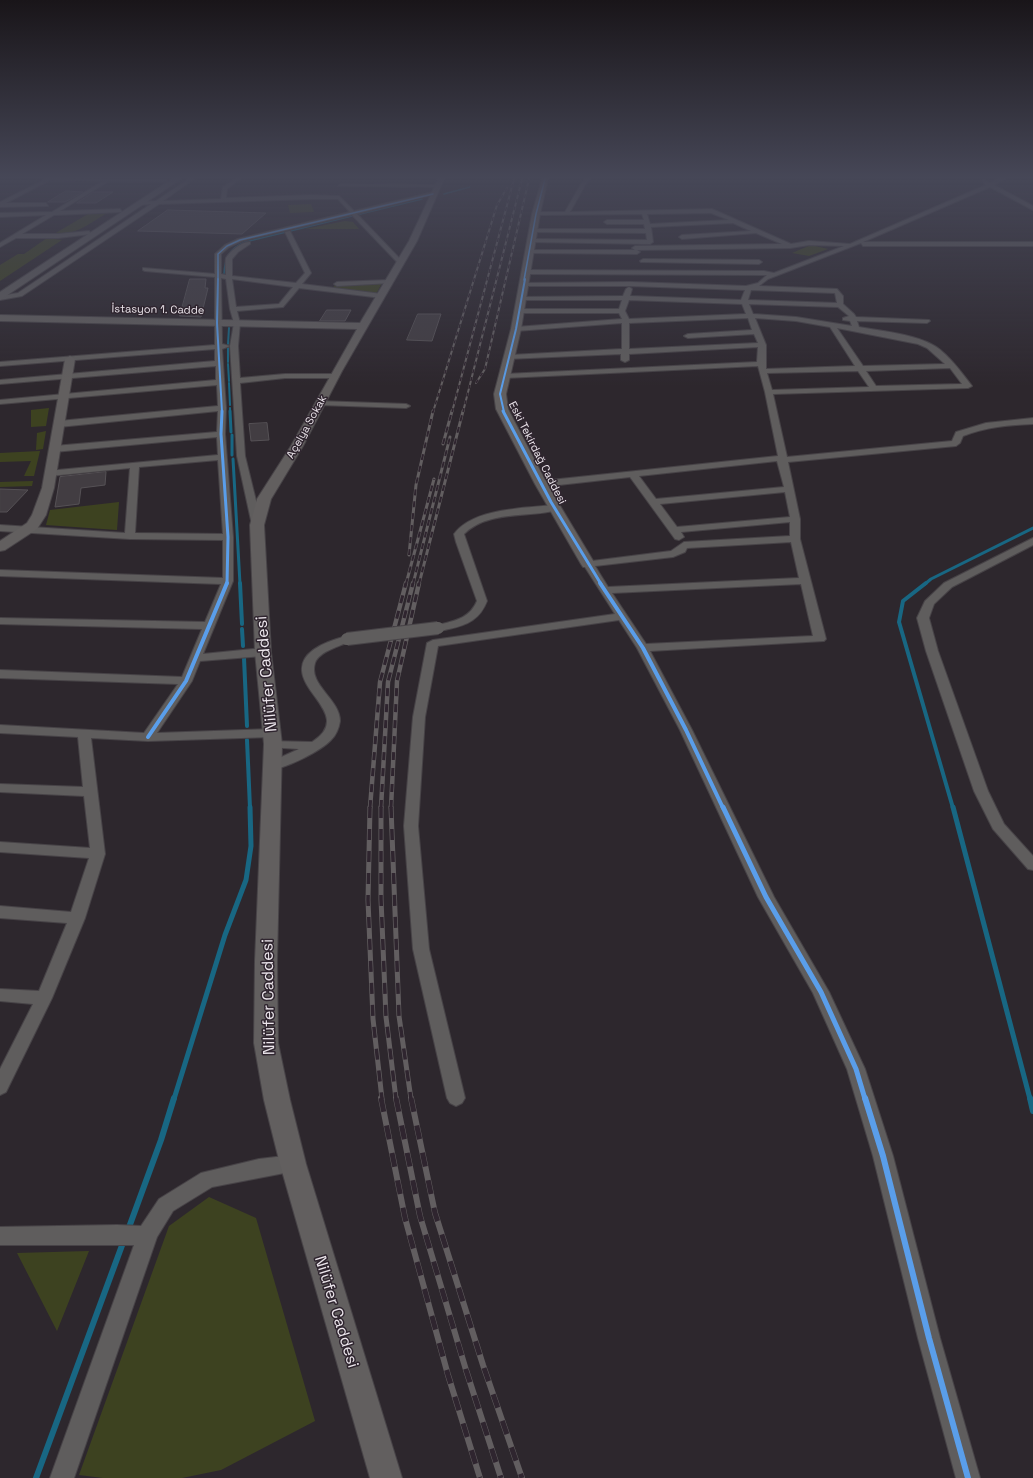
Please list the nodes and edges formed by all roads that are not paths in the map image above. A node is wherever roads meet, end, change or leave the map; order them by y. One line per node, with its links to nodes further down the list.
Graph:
1 (67, 248): 37 (main road)
2 (74, 248): 16 (main road)
3 (88, 248): 16 (street); 39 (street)
4 (224, 248): 29 (street)
5 (240, 248): 30 (street)
6 (296, 248): 34 (street)
7 (387, 248): 19 (street)
8 (409, 248): 19 (main road, Açelya Sokak)
9 (530, 248): 17 (main road, Eski Tekirdağ Caddesi)
10 (636, 248): 11 (street); 17 (street); 20 (street)
11 (684, 248)
12 (714, 248): 21 (street)
13 (719, 248): 18 (street)
14 (782, 248): 18 (street)
15 (844, 248): 28 (street)
16 (70, 251): 39 (main road)
17 (529, 252): 22 (main road, Eski Tekirdağ Caddesi)
18 (758, 254): 21 (street); 27 (street)
19 (400, 262): 31 (main road, Açelya Sokak)
20 (640, 262): 21 (street); 25 (street)
21 (721, 262): 26 (street)
22 (529, 267): 23 (street); 32 (main road, Eski Tekirdağ Caddesi)
23 (630, 269): 25 (street); 33 (street)
24 (145, 270): 29 (street)
25 (643, 272): 26 (street)
26 (729, 273): 27 (street)
27 (764, 273): 28 (street)
28 (774, 275): 36 (street)
29 (218, 277): 30 (street); 55 (street)
30 (228, 277): 34 (street); 44 (street)
31 (389, 282): 35 (street); 38 (main road, Açelya Sokak)
32 (523, 284): 33 (street); 40 (main road, Eski Tekirdağ Caddesi)
33 (630, 284): 36 (street); 41 (street)
34 (297, 286): 35 (street); 44 (street)
35 (307, 287): 38 (street)
36 (749, 287): 42 (street); 43 (street)
37 (0, 291)
38 (382, 296): 58 (main road, Açelya Sokak)
39 (0, 298)
40 (521, 298): 41 (street); 45 (main road, Eski Tekirdağ Caddesi)
41 (626, 298): 42 (street); 46 (street)
42 (744, 301): 43 (street); 48 (street)
43 (840, 305): 49 (street)
44 (232, 309): 56 (street)
45 (518, 311): 46 (street); 60 (main road, Eski Tekirdağ Caddesi)
46 (622, 311): 52 (street)
47 (908, 314): 49 (street)
48 (749, 316): 51 (street); 59 (street); 62 (street)
49 (853, 317): 51 (street); 53 (street); 61 (street)
50 (0, 318): 55 (main road, İstasyon 1. Cadde)
51 (796, 319): 57 (street)
52 (626, 321): 59 (street); 60 (street); 67 (street)
53 (927, 321)
54 (0, 322): 55 (main road, İstasyon 1. Cadde)
55 (217, 325): 56 (main road, İstasyon 1. Cadde); 64 (street)
56 (237, 325): 58 (main road, İstasyon 1. Cadde); 65 (street)
57 (832, 325): 61 (street); 74 (street)
58 (362, 328): 77 (main road, Açelya Sokak)
59 (683, 328): 62 (street); 66 (street)
60 (516, 329): 68 (main road, Eski Tekirdağ Caddesi)
61 (856, 329): 72 (street)
62 (756, 332): 63 (street)
63 (762, 345): 66 (street); 73 (street)
64 (219, 346): 65 (street); 69 (street); 70 (street)
65 (234, 346): 79 (street)
66 (696, 348): 67 (street)
67 (625, 352): 68 (street); 75 (street)
68 (510, 357): 78 (main road, Eski Tekirdağ Caddesi)
69 (70, 359): 71 (street); 76 (main road)
70 (220, 363): 76 (street); 81 (street)
71 (0, 364)
72 (952, 366): 74 (street); 82 (street)
73 (762, 367): 74 (street); 75 (street); 83 (street)
74 (860, 369): 82 (street)
75 (626, 370): 78 (street)
76 (67, 376): 80 (street); 84 (main road)
77 (334, 376): 79 (street); 86 (main road, Açelya Sokak)
78 (505, 376): 98 (main road, Eski Tekirdağ Caddesi)
79 (236, 381): 103 (street)
80 (0, 382)
81 (220, 382): 84 (street); 88 (street)
82 (874, 388): 83 (street)
83 (769, 392): 94 (street)
84 (64, 395): 85 (street); 90 (main road)
85 (0, 402)
86 (320, 403): 87 (street); 103 (main road, Açelya Sokak)
87 (406, 406)
88 (222, 408): 90 (street); 91 (street)
89 (1033, 421): 94 (street)
90 (59, 424): 92 (main road)
91 (221, 434): 92 (street); 93 (street)
92 (54, 449): 96 (main road)
93 (222, 457): 95 (street); 108 (street)
94 (781, 459): 97 (street); 99 (street)
95 (135, 466): 96 (street); 107 (street)
96 (50, 473): 105 (main road)
97 (632, 473): 98 (street); 100 (street)
98 (541, 484): 101 (main road, Eski Tekirdağ Caddesi)
99 (788, 489): 100 (street); 102 (street)
100 (654, 502): 106 (street)
101 (555, 508): 113 (main road, Eski Tekirdağ Caddesi); 129 (street, bridge)
102 (795, 519): 106 (street); 109 (street)
103 (256, 525): 122 (main road, Nilüfer Caddesi)
104 (0, 528): 105 (street)
105 (27, 529): 107 (street); 112 (main road)
106 (674, 530): 111 (street)
107 (130, 536): 108 (street)
108 (228, 537): 115 (street)
109 (796, 539): 111 (street); 116 (street)
110 (1033, 542): 135 (street)
111 (684, 545): 113 (street)
112 (0, 546)
113 (588, 564): 117 (street)
114 (0, 573): 115 (street)
115 (228, 581): 120 (street)
116 (805, 581): 117 (street); 121 (street)
117 (606, 590): 118 (street)
118 (623, 616): 121 (street); 141 (street)
119 (0, 621): 120 (street)
120 (209, 626): 123 (street)
121 (643, 648): 147 (street)
122 (263, 652): 123 (street); 130 (main road, Nilüfer Caddesi)
123 (195, 658): 125 (street)
124 (0, 674): 125 (street)
125 (186, 681): 128 (street)
126 (0, 729): 127 (street)
127 (84, 733): 128 (street); 132 (street)
128 (148, 737): 130 (street)
129 (315, 746): 130 (street); 130 (street)
130 (272, 748): 142 (main road, Nilüfer Caddesi)
131 (0, 788): 132 (street)
132 (90, 792): 134 (street)
133 (0, 848): 134 (street)
134 (98, 854): 137 (street)
135 (1033, 865)
136 (0, 912): 137 (street)
137 (77, 918): 139 (street)
138 (0, 995): 139 (street)
139 (44, 998): 140 (street)
140 (0, 1087)
141 (456, 1098)
142 (293, 1164): 144 (street); 146 (main road, Nilüfer Caddesi)
143 (0, 1236): 144 (street)
144 (147, 1236): 145 (street)
145 (62, 1478)
146 (386, 1478)
147 (968, 1478)

